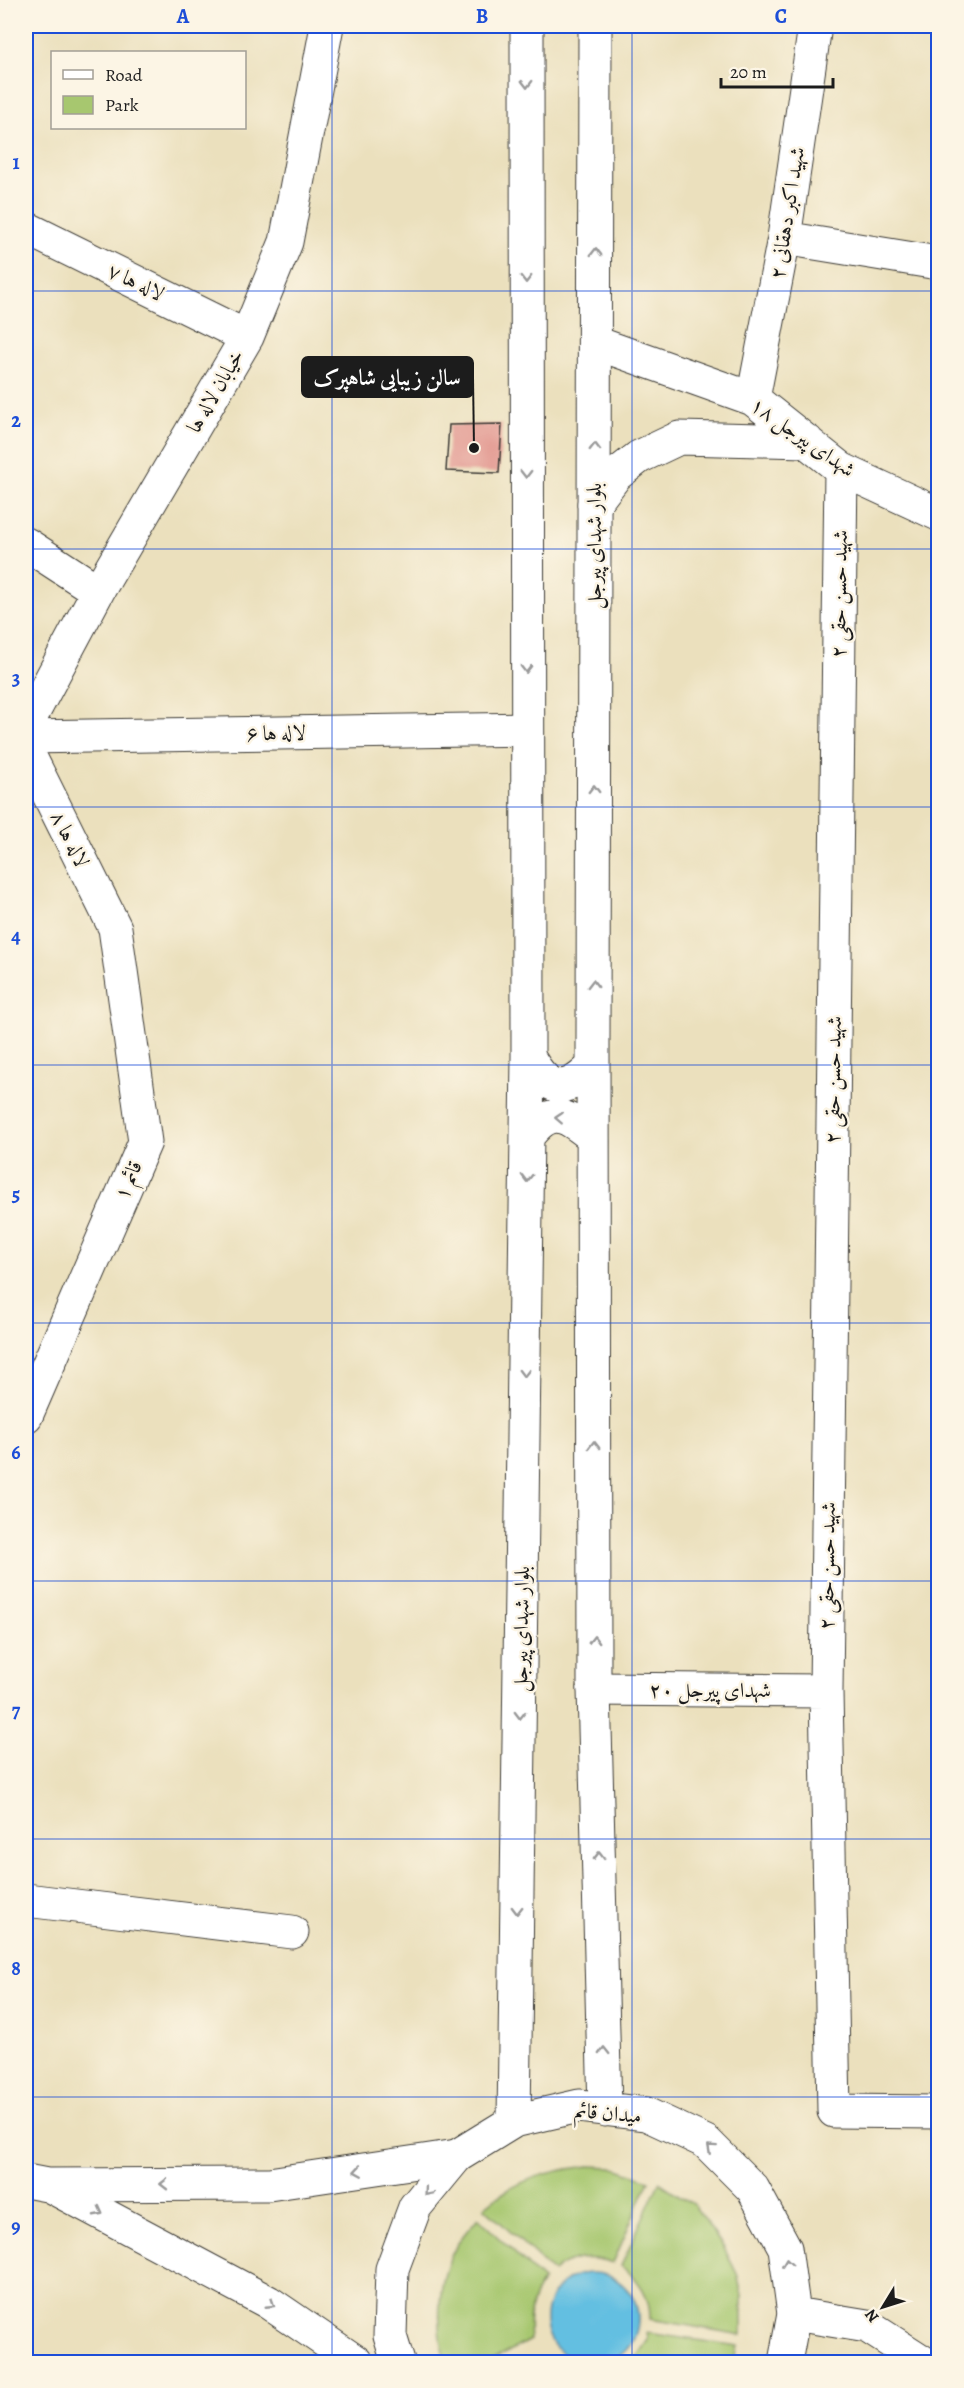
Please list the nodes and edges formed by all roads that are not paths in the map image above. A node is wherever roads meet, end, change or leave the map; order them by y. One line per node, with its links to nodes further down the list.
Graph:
1 (327, 26): 8 (street, خیابان لاله ها)
2 (527, 26): 18 (street, بلوار شهدای پیرجل, one-way to 18)
3 (596, 26): 9 (street, بلوار شهدای پیرجل, one-way to 3)
4 (815, 26): 6 (street, شهید اکبر دهقانی ۲)
5 (26, 228): 8 (street, لاله ها ۷)
6 (784, 238): 7 (street); 10 (street, شهید اکبر دهقانی ۲)
7 (939, 263)
8 (247, 337): 16 (street, خیابان لاله ها)
9 (596, 343): 10 (street, شهدای پیرجل ۱۸); 13 (street, بلوار شهدای پیرجل, one-way to 9)
10 (753, 399): 11 (street, شهدای پیرجل ۱۸)
11 (807, 441): 12 (street, شهدای پیرجل ۱۸); 13 (street)
12 (841, 469): 14 (street, شهدای پیرجل ۱۸); 28 (street, شهید حسن حقی ۲)
13 (594, 504): 23 (street, بلوار شهدای پیرجل, one-way to 13)
14 (939, 513)
15 (26, 544): 16 (street)
16 (98, 591): 17 (street, خیابان لاله ها)
17 (26, 726)
18 (526, 729): 19 (street, لاله ها ۶); 22 (street, بلوار شهدای پیرجل)
19 (26, 737)
20 (26, 749): 21 (street, لاله ها ۸)
21 (115, 928): 26 (street, قائم ۱)
22 (528, 1056): 23 (street); 24 (street, بلوار شهدای پیرجل)
23 (593, 1066): 25 (street, بلوار شهدای پیرجل)
24 (527, 1137): 25 (street, one-way to 24); 33 (street, بلوار شهدای پیرجل, one-way to 33)
25 (593, 1137): 27 (street, بلوار شهدای پیرجل, one-way to 25)
26 (26, 1416)
27 (594, 1689): 28 (street, شهدای پیرجل ۲۰); 31 (street, بلوار شهدای پیرجل, one-way to 27)
28 (825, 1691): 32 (street, شهید حسن حقی ۲)
29 (26, 1900): 30 (street)
30 (292, 1932)
31 (605, 2110): 33 (street, میدان قائم); 36 (street, میدان قائم, one-way to 31)
32 (939, 2112)
33 (514, 2121): 34 (street, میدان قائم)
34 (457, 2156): 35 (street, one-way to 35); 38 (street, میدان قائم, one-way to 38)
35 (36, 2183): 37 (street, one-way to 37)
36 (794, 2314): 39 (street, میدان قائم); 40 (street)
37 (356, 2362)
38 (398, 2362)
39 (785, 2362)
40 (923, 2362)

